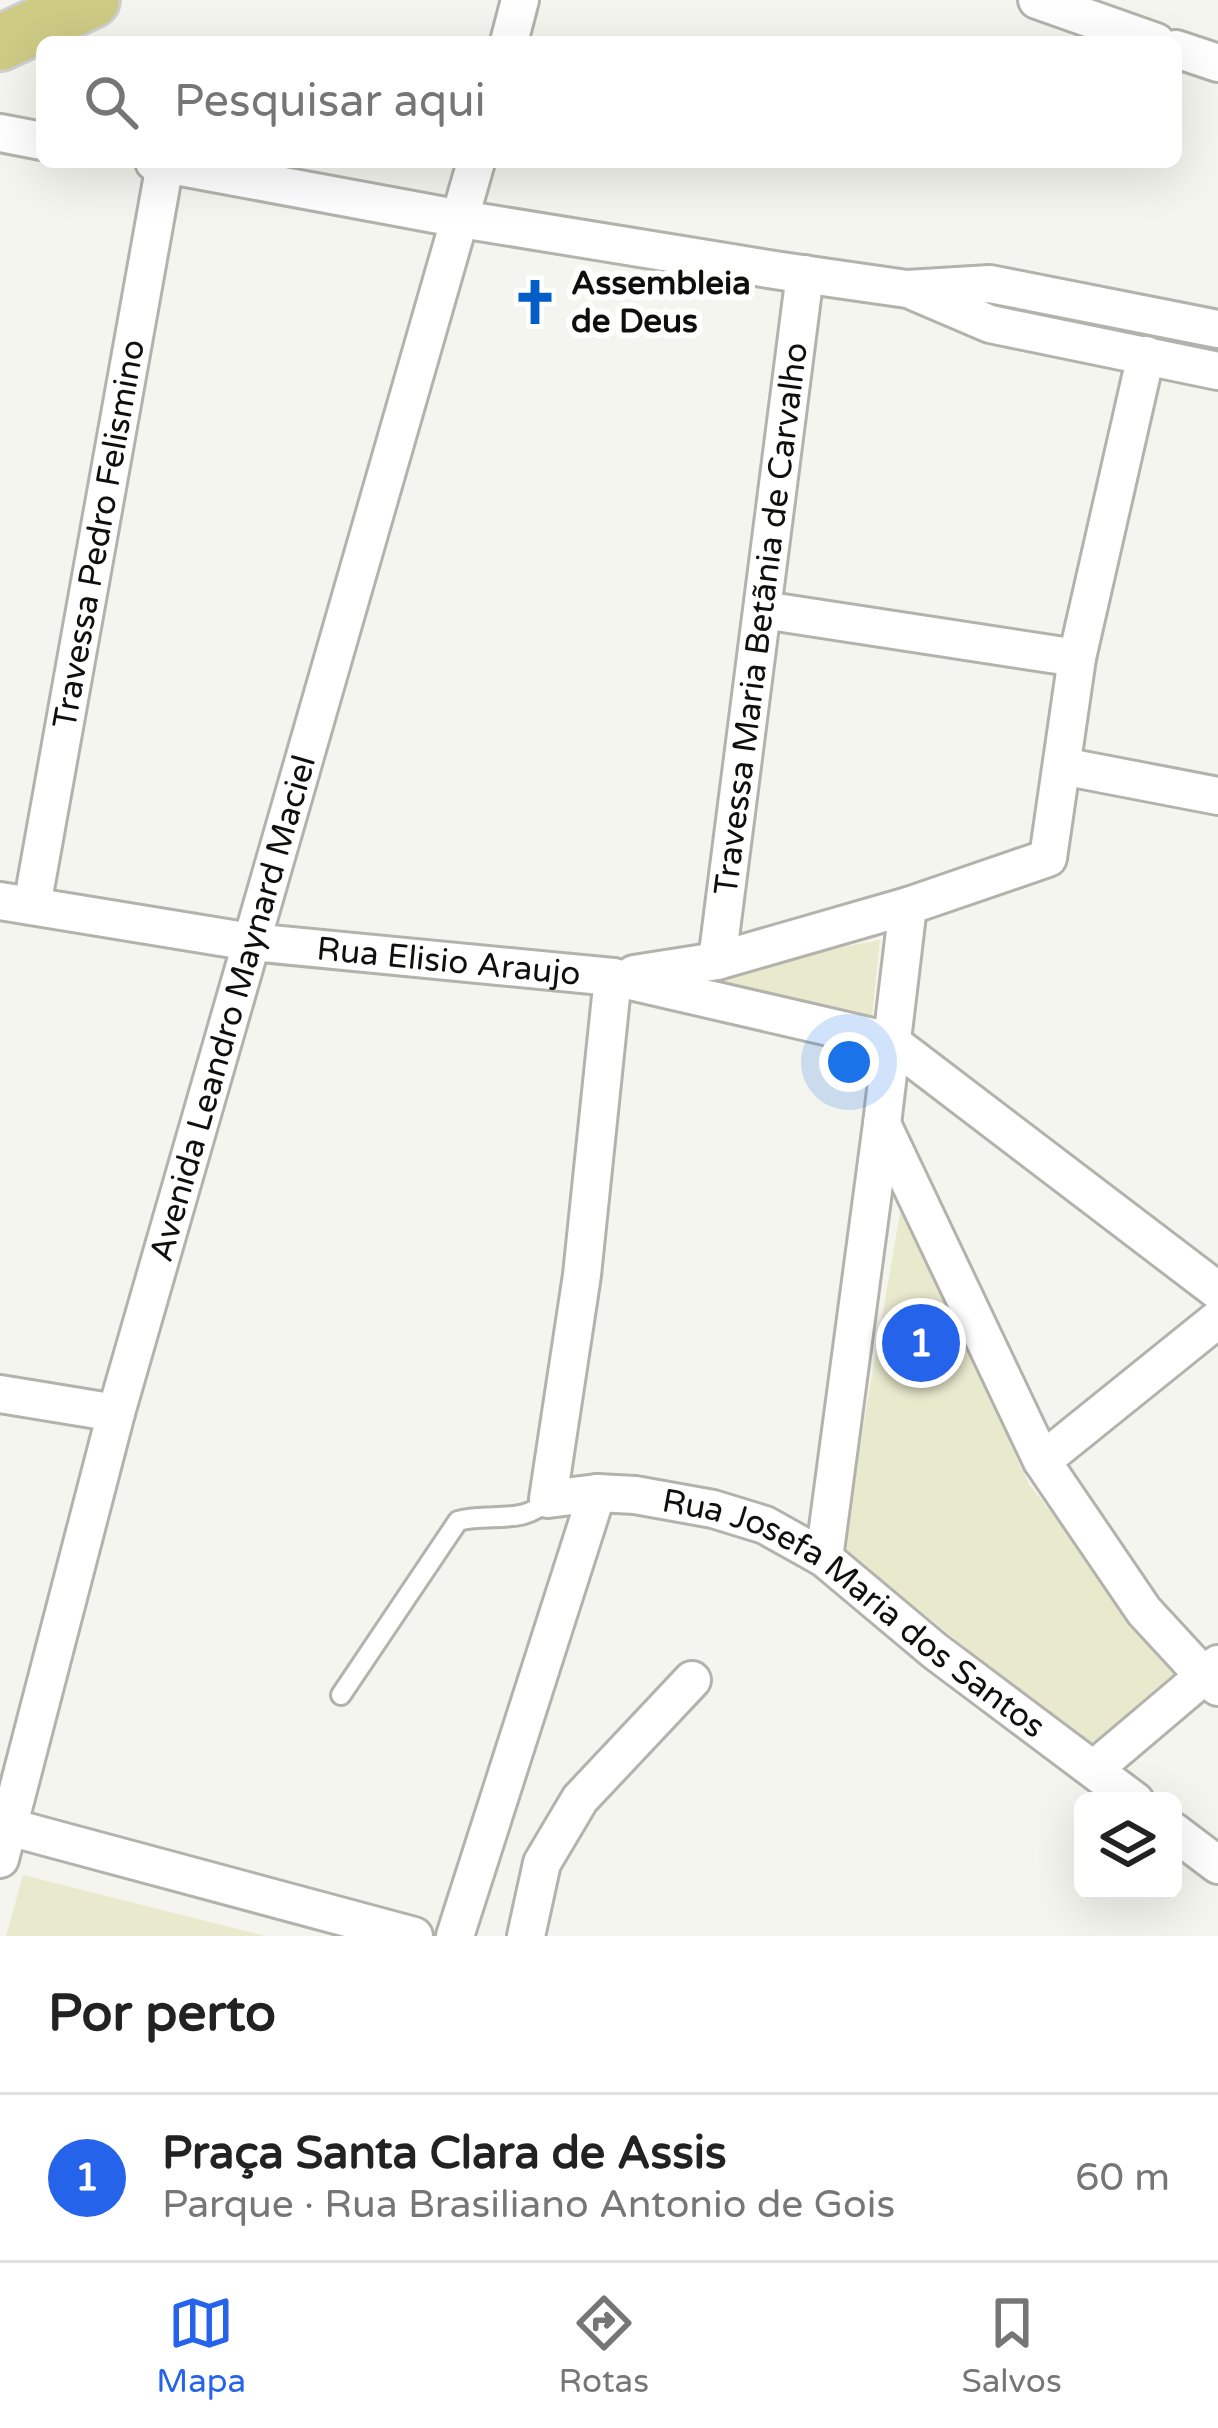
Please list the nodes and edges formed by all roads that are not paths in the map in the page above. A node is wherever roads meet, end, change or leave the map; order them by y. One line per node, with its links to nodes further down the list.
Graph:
1 (92, 0): 7 (main road)
2 (520, 0): 5 (street)
3 (1037, 0): 4 (street)
4 (1118, 13): 6 (street)
5 (510, 36)
6 (1148, 36)
7 (0, 43)
8 (1182, 51): 9 (street)
9 (1218, 63)
10 (0, 133): 11 (street)
11 (36, 140)
12 (158, 168): 25 (street, Travessa Pedro Felismino)
13 (186, 168): 15 (street)
14 (474, 168): 15 (street, Avenida Leandro Maynard Maciel)
15 (461, 219): 16 (street); 27 (street, Avenida Leandro Maynard Maciel)
16 (806, 274): 17 (street); 21 (street, Travessa Maria Betãnia de Carvalho)
17 (908, 289): 18 (street); 19 (street)
18 (1218, 329)
19 (1146, 356): 20 (street); 22 (street)
20 (1218, 371)
21 (763, 610): 22 (street); 28 (street, Travessa Maria Betãnia de Carvalho)
22 (1077, 658): 23 (street)
23 (1062, 766): 24 (street); 26 (street)
24 (1218, 796)
25 (16, 903): 27 (street, Rua Elisio Araujo)
26 (908, 906): 28 (street); 30 (street)
27 (251, 941): 29 (street, Rua Elisio Araujo); 35 (street, Avenida Leandro Maynard Maciel)
28 (717, 961): 29 (street)
29 (613, 977): 30 (street); 38 (street)
30 (890, 1041): 31 (street); 32 (street)
31 (882, 1124): 36 (street); 39 (street)
32 (1218, 1291)
33 (1218, 1319): 36 (street)
34 (0, 1394): 35 (street)
35 (116, 1412): 46 (street, Avenida Leandro Maynard Maciel)
36 (1042, 1461): 40 (street)
37 (596, 1493): 38 (street, Rua Josefa Maria dos Santos); 39 (street, Rua Josefa Maria dos Santos); 49 (street)
38 (548, 1499): 42 (lane)
39 (824, 1558): 43 (street, Rua Josefa Maria dos Santos)
40 (1213, 1675): 43 (street)
41 (692, 1680): 50 (street)
42 (341, 1695)
43 (1094, 1769): 44 (street, Rua Josefa Maria dos Santos)
44 (1123, 1792)
45 (1182, 1838): 47 (street)
46 (5, 1843): 48 (street)
47 (1218, 1865)
48 (414, 1936)
49 (455, 1936)
50 (526, 1936)

